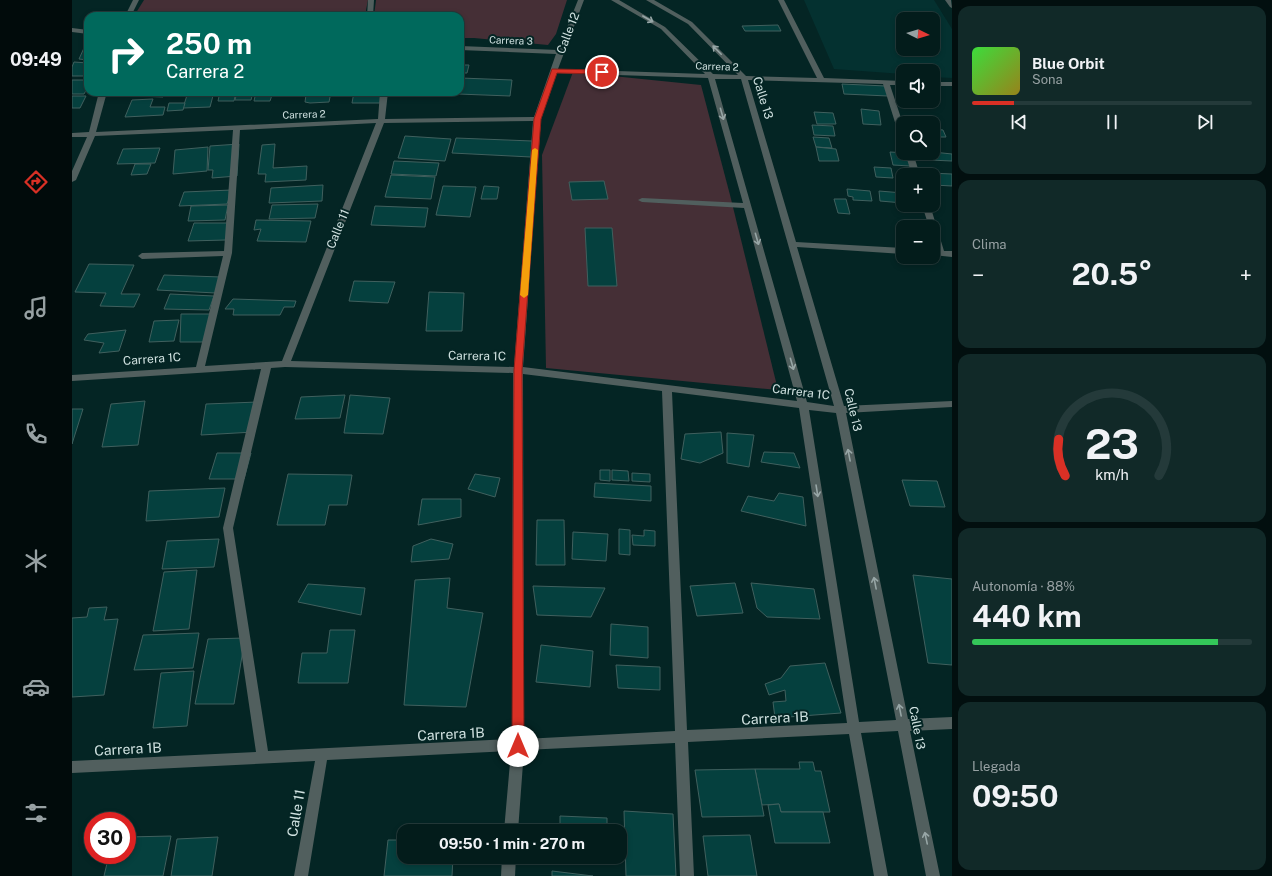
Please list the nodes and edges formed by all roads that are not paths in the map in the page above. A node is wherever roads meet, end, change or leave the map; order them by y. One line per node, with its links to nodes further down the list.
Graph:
1 (136, 0): 9 (street)
2 (371, 0): 10 (street)
3 (581, 0): 14 (street, Calle 12)
4 (614, 0): 16 (street, one-way to 16)
5 (649, 0): 17 (street, Calle 13, one-way to 5)
6 (781, 0): 18 (street)
7 (948, 0): 8 (street)
8 (952, 6)
9 (130, 12)
10 (370, 12)
11 (72, 30): 12 (street)
12 (84, 32)
13 (464, 48): 14 (street, Carrera 3)
14 (560, 52): 15 (street, Calle 12)
15 (555, 71): 16 (street, Carrera 2); 26 (street, Calle 12)
16 (711, 76): 17 (street, Carrera 2); 33 (street, one-way to 33)
17 (744, 77): 18 (street, Carrera 2); 34 (street, Calle 13)
18 (821, 80): 19 (street, Carrera 2)
19 (886, 82): 20 (street, Carrera 2); 25 (street)
20 (896, 83)
21 (940, 84): 22 (street)
22 (952, 84)
23 (102, 96): 29 (street)
24 (384, 96): 27 (street, Calle 11)
25 (897, 116)
26 (538, 119): 27 (street, Carrera 2); 43 (street, Calle 12)
27 (381, 121): 28 (street, Carrera 2); 40 (street, Calle 11)
28 (237, 127): 29 (street, Carrera 2); 36 (street)
29 (92, 134): 30 (street, Carrera 2); 31 (street)
30 (72, 135)
31 (72, 180)
32 (642, 200): 33 (street)
33 (747, 206): 47 (street, one-way to 47)
34 (792, 244): 35 (street); 48 (street, Calle 13)
35 (896, 251)
36 (228, 253): 39 (street); 42 (street)
37 (940, 253): 38 (street)
38 (952, 254)
39 (142, 256)
40 (285, 364): 41 (street, Carrera 1C); 43 (street, Carrera 1C)
41 (267, 365): 42 (street, Carrera 1C); 55 (street)
42 (200, 369): 44 (street, Carrera 1C)
43 (518, 370): 45 (street, Carrera 1C); 53 (street, Calle 12)
44 (72, 378)
45 (667, 388): 47 (street, Carrera 1C); 52 (street)
46 (952, 404): 48 (street, Carrera 1C)
47 (803, 405): 48 (street, Carrera 1C); 51 (street, one-way to 51)
48 (840, 410): 50 (street, Calle 13, one-way to 48)
49 (952, 723): 50 (street, Carrera 1B)
50 (903, 726): 51 (street, Carrera 1B); 63 (street, Calle 13, one-way to 50)
51 (854, 729): 52 (street, Carrera 1B); 62 (street)
52 (681, 737): 53 (street, Carrera 1B); 61 (street)
53 (518, 746): 54 (street, Carrera 1B); 57 (street, Calle 12)
54 (322, 755): 55 (street, Carrera 1B); 59 (street, Calle 11)
55 (263, 758): 56 (street, Carrera 1B)
56 (73, 770)
57 (512, 824)
58 (509, 864): 60 (street)
59 (301, 876)
60 (508, 876)
61 (687, 876)
62 (881, 876)
63 (934, 876)

